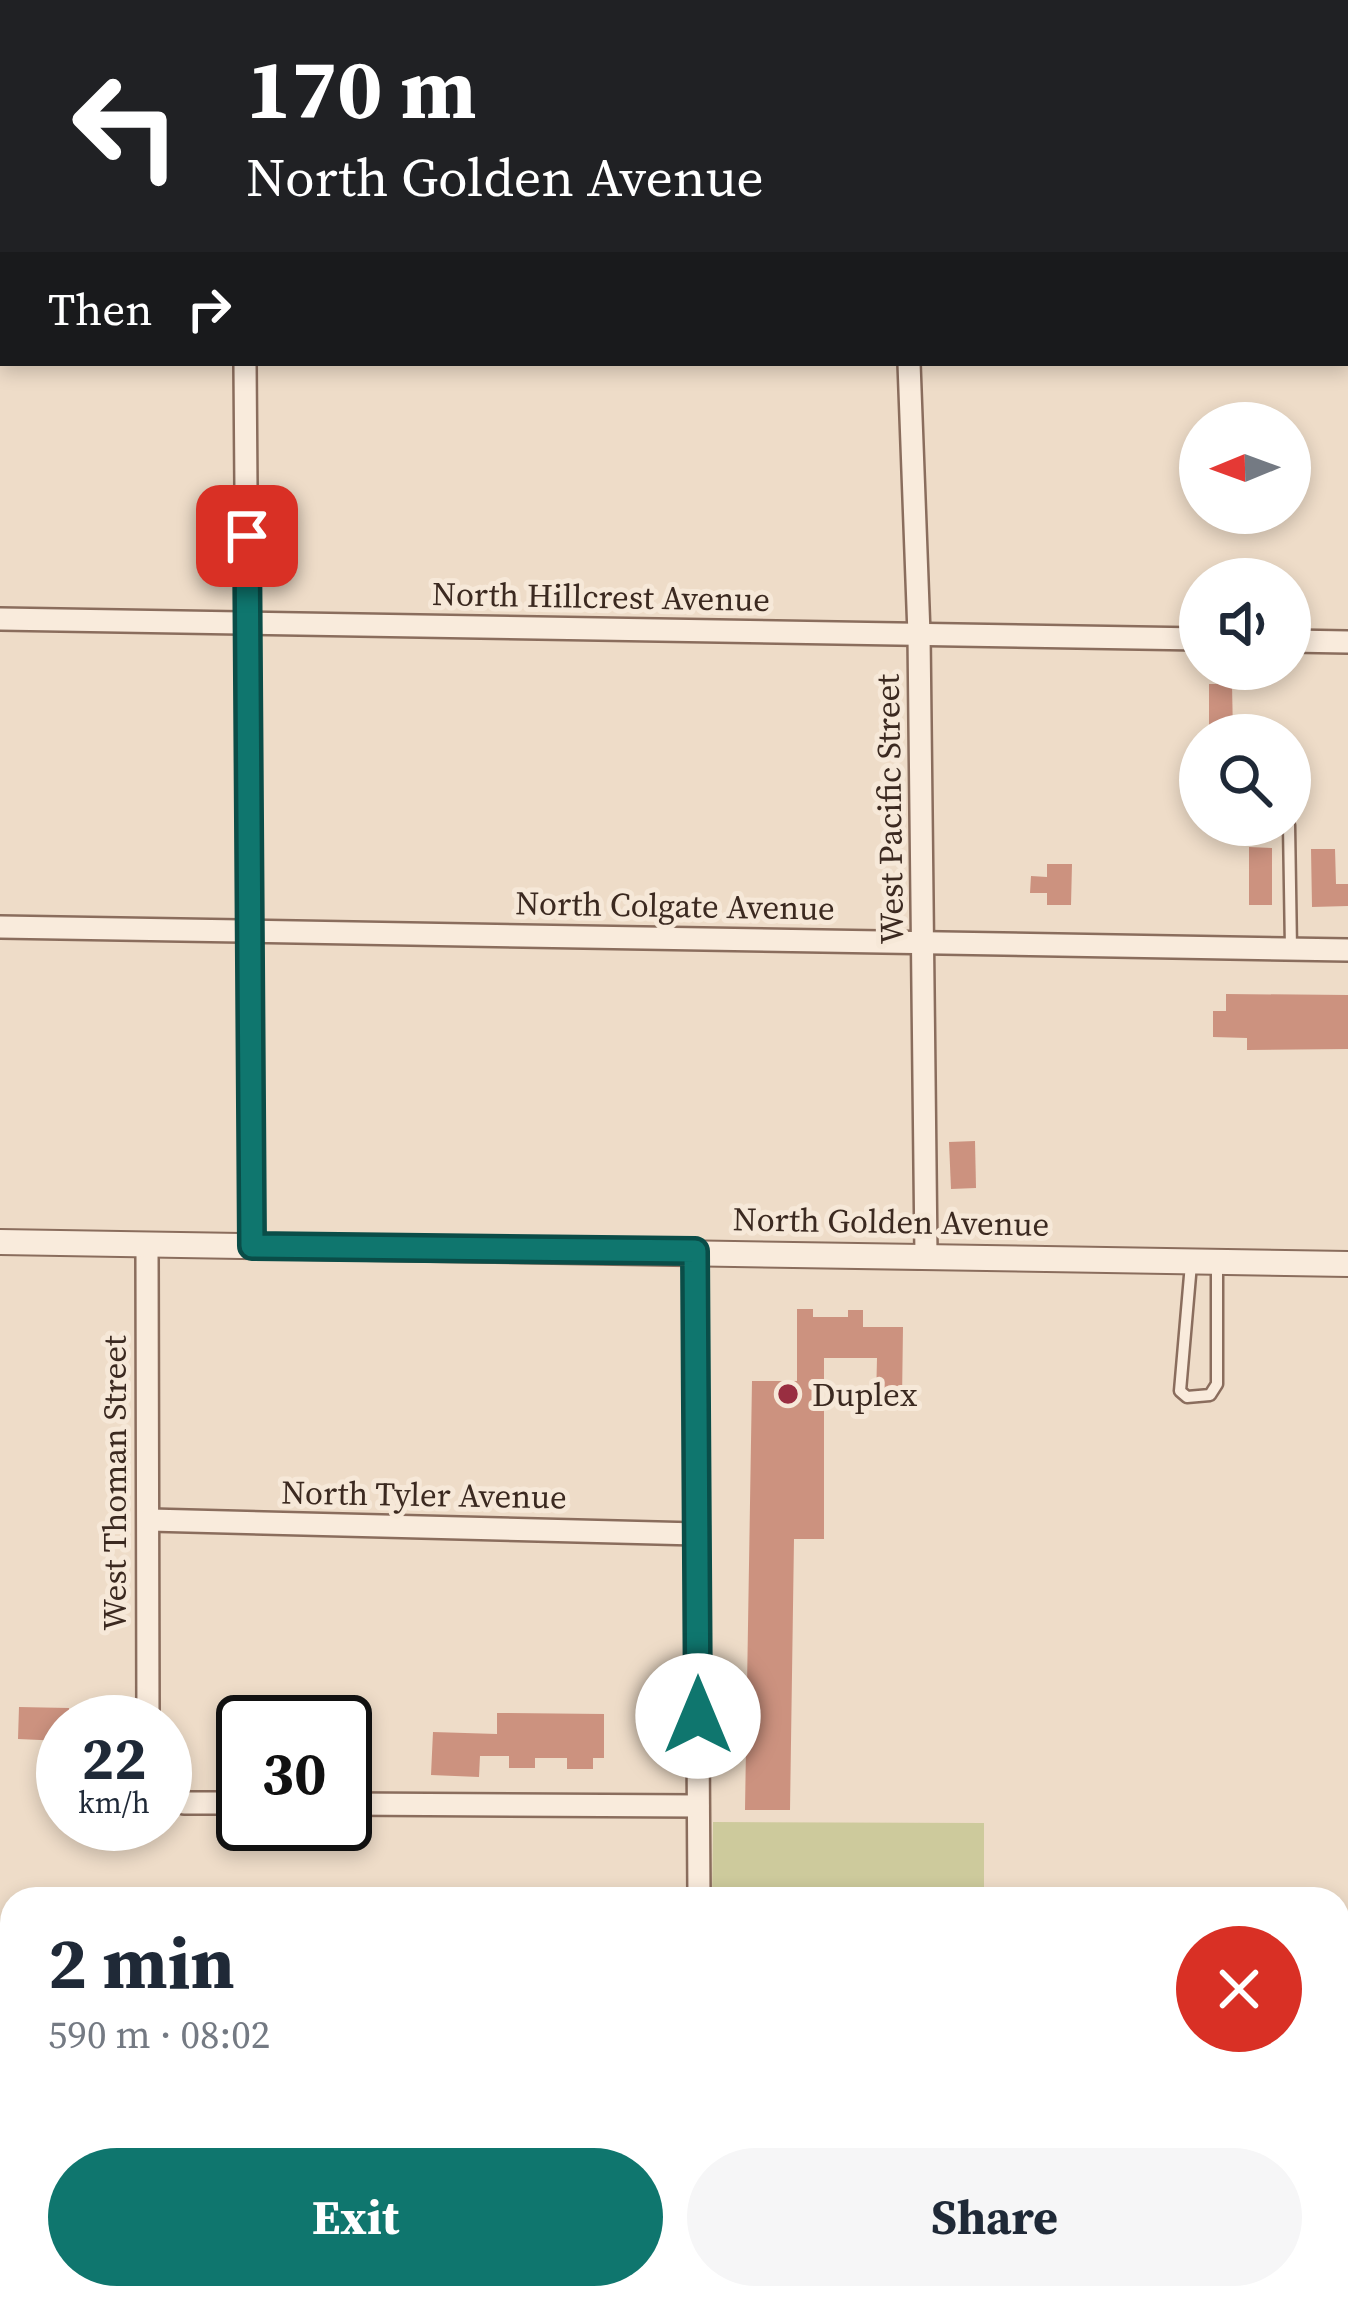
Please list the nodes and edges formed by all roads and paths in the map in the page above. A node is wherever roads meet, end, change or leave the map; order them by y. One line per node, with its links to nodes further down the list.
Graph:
1 (245, 366): 4 (street)
2 (909, 366): 5 (street, West Pacific Street)
3 (0, 619): 4 (street, North Hillcrest Avenue)
4 (248, 623): 5 (street, North Hillcrest Avenue); 11 (street)
5 (920, 634): 6 (street, North Hillcrest Avenue); 12 (street, West Pacific Street)
6 (1179, 639)
7 (1311, 641): 8 (street)
8 (1348, 642)
9 (1289, 846): 13 (lane)
10 (0, 927): 11 (street, North Colgate Avenue)
11 (252, 932): 12 (street, North Colgate Avenue); 17 (street)
12 (924, 942): 13 (street, North Colgate Avenue); 19 (street, West Pacific Street)
13 (1291, 949): 14 (street, North Colgate Avenue)
14 (1348, 950)
15 (0, 1242): 16 (street, North Golden Avenue)
16 (147, 1245): 17 (street, North Golden Avenue); 22 (street, West Thoman Street)
17 (252, 1246): 18 (street, North Golden Avenue)
18 (695, 1251): 19 (street, North Golden Avenue); 23 (street)
19 (926, 1255): 20 (street, North Golden Avenue)
20 (1204, 1261): 20 (lane); 21 (street, North Golden Avenue)
21 (1348, 1264)
22 (150, 1520): 23 (street, North Tyler Avenue); 24 (street, West Thoman Street)
23 (697, 1534): 26 (street)
24 (148, 1695)
25 (372, 1804): 26 (street)
26 (698, 1806): 27 (street)
27 (699, 1887)

